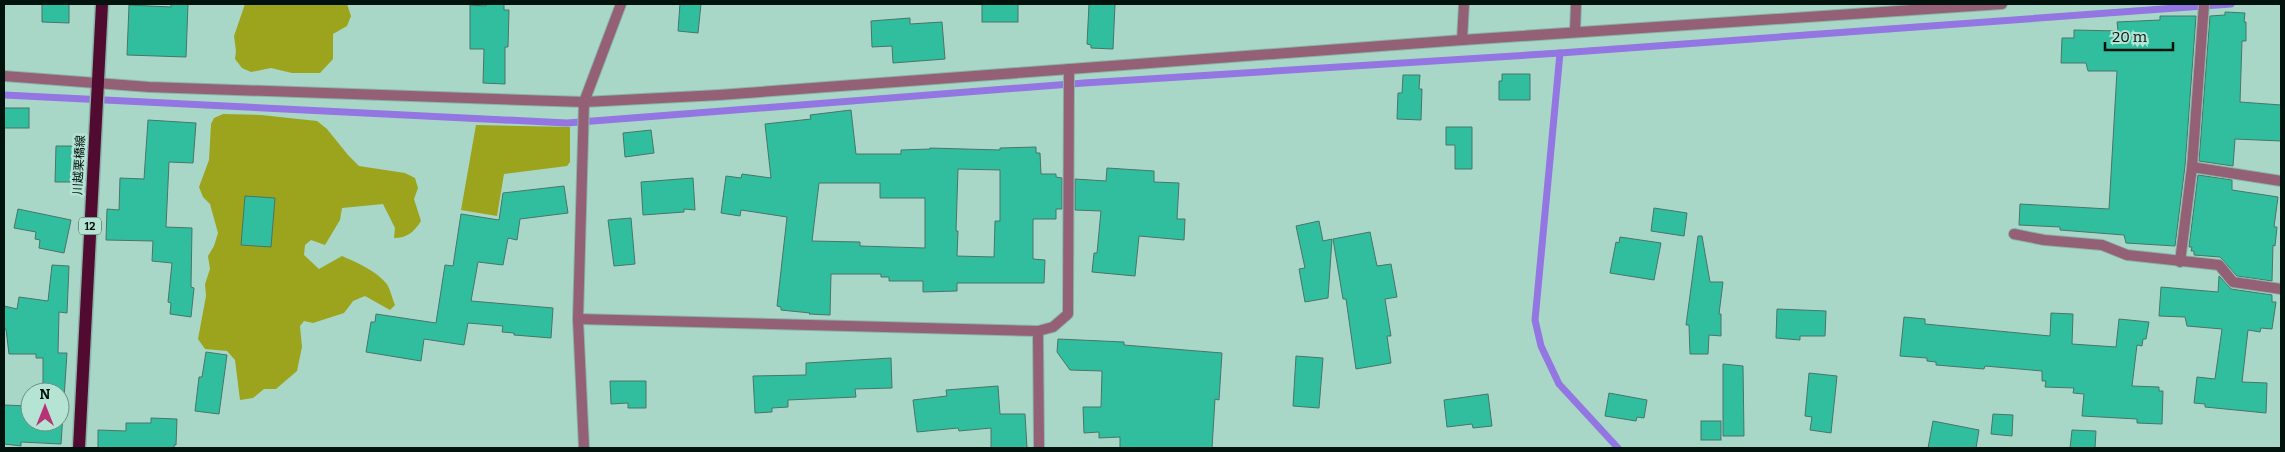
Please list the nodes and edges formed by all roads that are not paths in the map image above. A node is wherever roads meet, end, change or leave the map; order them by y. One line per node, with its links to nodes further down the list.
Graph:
1 (102, 4): 11 (main road, 川越栗橋線 / 12)
2 (621, 4): 12 (street)
3 (1464, 4): 8 (street)
4 (1576, 4): 7 (street)
5 (2002, 4): 7 (street)
6 (2204, 4): 13 (street)
7 (1575, 32): 8 (street)
8 (1462, 40): 9 (street)
9 (1069, 69): 12 (street); 19 (street)
10 (4, 76): 11 (street)
11 (97, 83): 12 (street); 20 (main road, 川越栗橋線 / 12)
12 (584, 102): 18 (street)
13 (2192, 167): 14 (street); 16 (street)
14 (2281, 181)
15 (2014, 234): 16 (street)
16 (2180, 262): 17 (street)
17 (2281, 289)
18 (578, 319): 19 (street); 21 (street)
19 (1038, 331): 22 (street)
20 (79, 448)
21 (584, 448)
22 (1039, 448)

